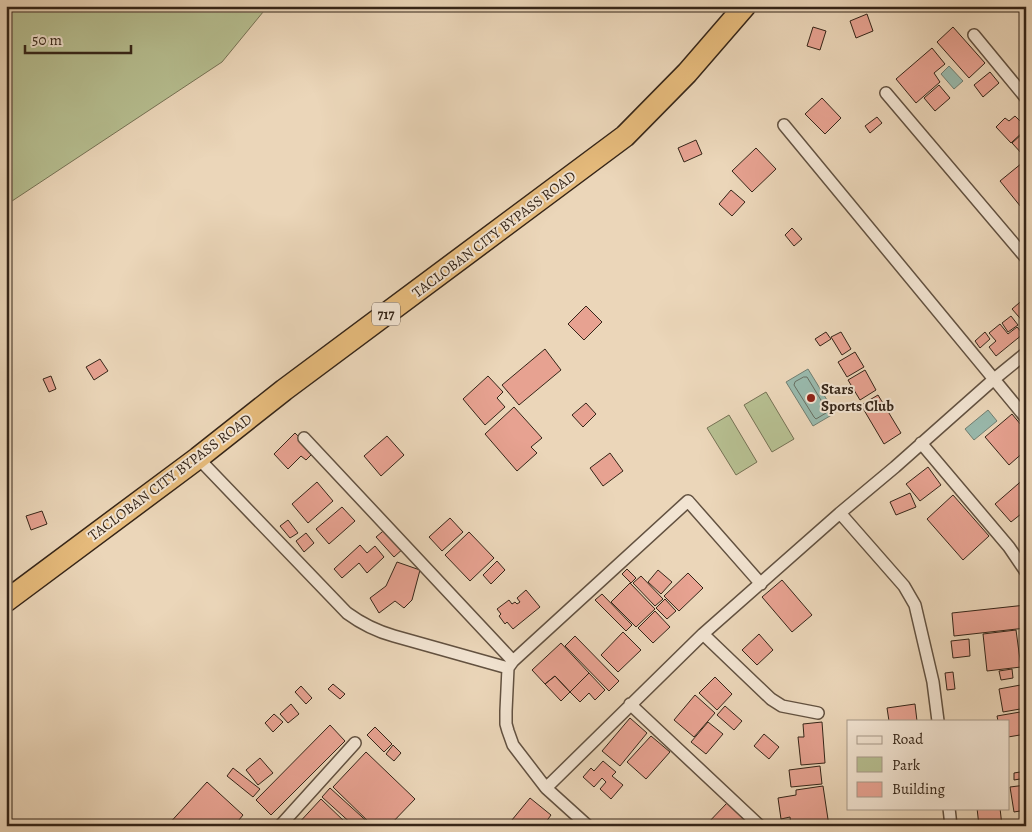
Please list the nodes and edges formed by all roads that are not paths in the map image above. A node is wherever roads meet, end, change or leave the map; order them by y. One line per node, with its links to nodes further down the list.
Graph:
1 (745, 6): 12 (highway, TACLOBAN CITY BYPASS ROAD / 717)
2 (974, 35): 4 (street)
3 (886, 93): 6 (street)
4 (1026, 98)
5 (784, 125): 8 (street)
6 (1026, 258)
7 (1026, 353): 8 (street)
8 (993, 380): 9 (street); 11 (street)
9 (1026, 418)
10 (304, 438): 18 (street)
11 (921, 443): 13 (street); 14 (street)
12 (198, 458): 16 (highway, TACLOBAN CITY BYPASS ROAD / 717); 18 (street)
13 (840, 513): 15 (street); 21 (street)
14 (1026, 572)
15 (761, 584): 17 (street); 18 (street)
16 (6, 601)
17 (703, 634): 19 (street); 20 (street)
18 (510, 664): 23 (street)
19 (630, 704): 23 (street); 27 (street)
20 (818, 713)
21 (938, 720)
22 (355, 743): 25 (street)
23 (546, 788): 26 (street)
24 (949, 810): 28 (street)
25 (280, 826)
26 (588, 826)
27 (760, 826)
28 (951, 826)

